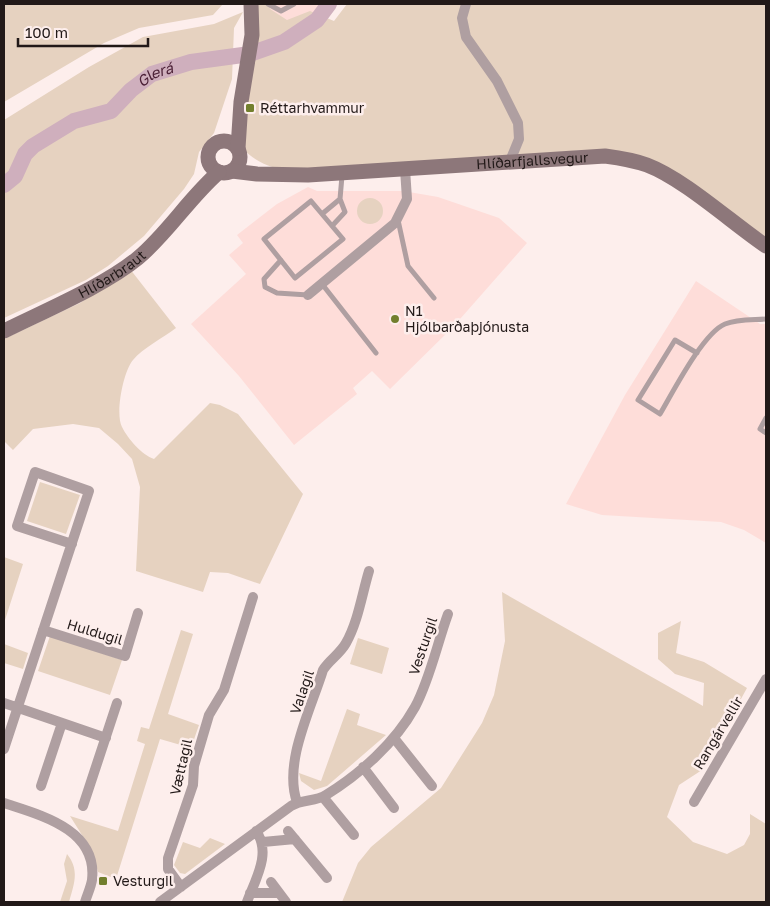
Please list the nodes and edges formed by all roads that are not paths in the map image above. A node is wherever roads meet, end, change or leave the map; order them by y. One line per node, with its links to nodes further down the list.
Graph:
1 (251, 4): 5 (main road, Hlíðarbraut)
2 (268, 4): 3 (lane)
3 (294, 4)
4 (466, 4): 8 (street)
5 (240, 102): 6 (main road, Hlíðarbraut); 7 (main road, Hlíðarbraut)
6 (221, 141): 7 (main road); 9 (main road, Hlíðarbraut)
7 (239, 151): 9 (main road, Hlíðarbraut); 12 (main road, Hlíðarfjallsvegur)
8 (510, 161): 10 (main road, Hlíðarfjallsvegur); 17 (main road, Hlíðarfjallsvegur)
9 (220, 169): 12 (main road, Hlíðarfjallsvegur); 23 (main road, Hlíðarbraut)
10 (406, 169): 11 (main road, Hlíðarfjallsvegur); 15 (street)
11 (342, 173): 12 (main road, Hlíðarfjallsvegur); 13 (lane)
12 (274, 174)
13 (340, 199): 14 (lane); 16 (lane)
14 (322, 214): 16 (lane); 18 (lane)
15 (398, 220): 19 (street); 21 (lane)
16 (332, 226): 18 (lane)
17 (766, 246)
18 (281, 260): 20 (lane)
19 (322, 284): 20 (street); 24 (lane)
20 (308, 295)
21 (434, 298)
22 (766, 319): 25 (lane)
23 (4, 331)
24 (376, 353)
25 (697, 353): 25 (lane)
26 (766, 418): 27 (lane)
27 (766, 433)
28 (72, 544): 28 (street); 33 (street)
29 (369, 571): 46 (street, Valagil)
30 (253, 597): 56 (street, Vættagil)
31 (138, 613): 33 (street, Huldugil)
32 (448, 614): 40 (street, Vesturgil)
33 (43, 630): 37 (street)
34 (766, 679): 47 (street, Rangárvellir)
35 (4, 703): 37 (street)
36 (117, 703): 39 (street)
37 (18, 708): 38 (street); 41 (street)
38 (62, 723): 39 (street); 43 (street)
39 (106, 738): 49 (street)
40 (394, 738): 42 (street, Vesturgil); 44 (street)
41 (4, 748)
42 (363, 767): 45 (street, Vesturgil); 50 (street)
43 (41, 786)
44 (432, 786)
45 (323, 797): 46 (street, Vesturgil); 52 (street)
46 (297, 802): 51 (street, Vesturgil)
47 (694, 802)
48 (4, 803): 59 (street)
49 (83, 806)
50 (394, 808)
51 (256, 831): 53 (street); 56 (street, Vesturgil)
52 (354, 834)
53 (263, 842): 54 (street); 58 (street)
54 (326, 878)
55 (270, 882): 57 (street)
56 (180, 887): 60 (street, Vesturgil)
57 (280, 894): 58 (street); 61 (street)
58 (249, 898)
59 (85, 902)
60 (160, 902)
61 (286, 902)

